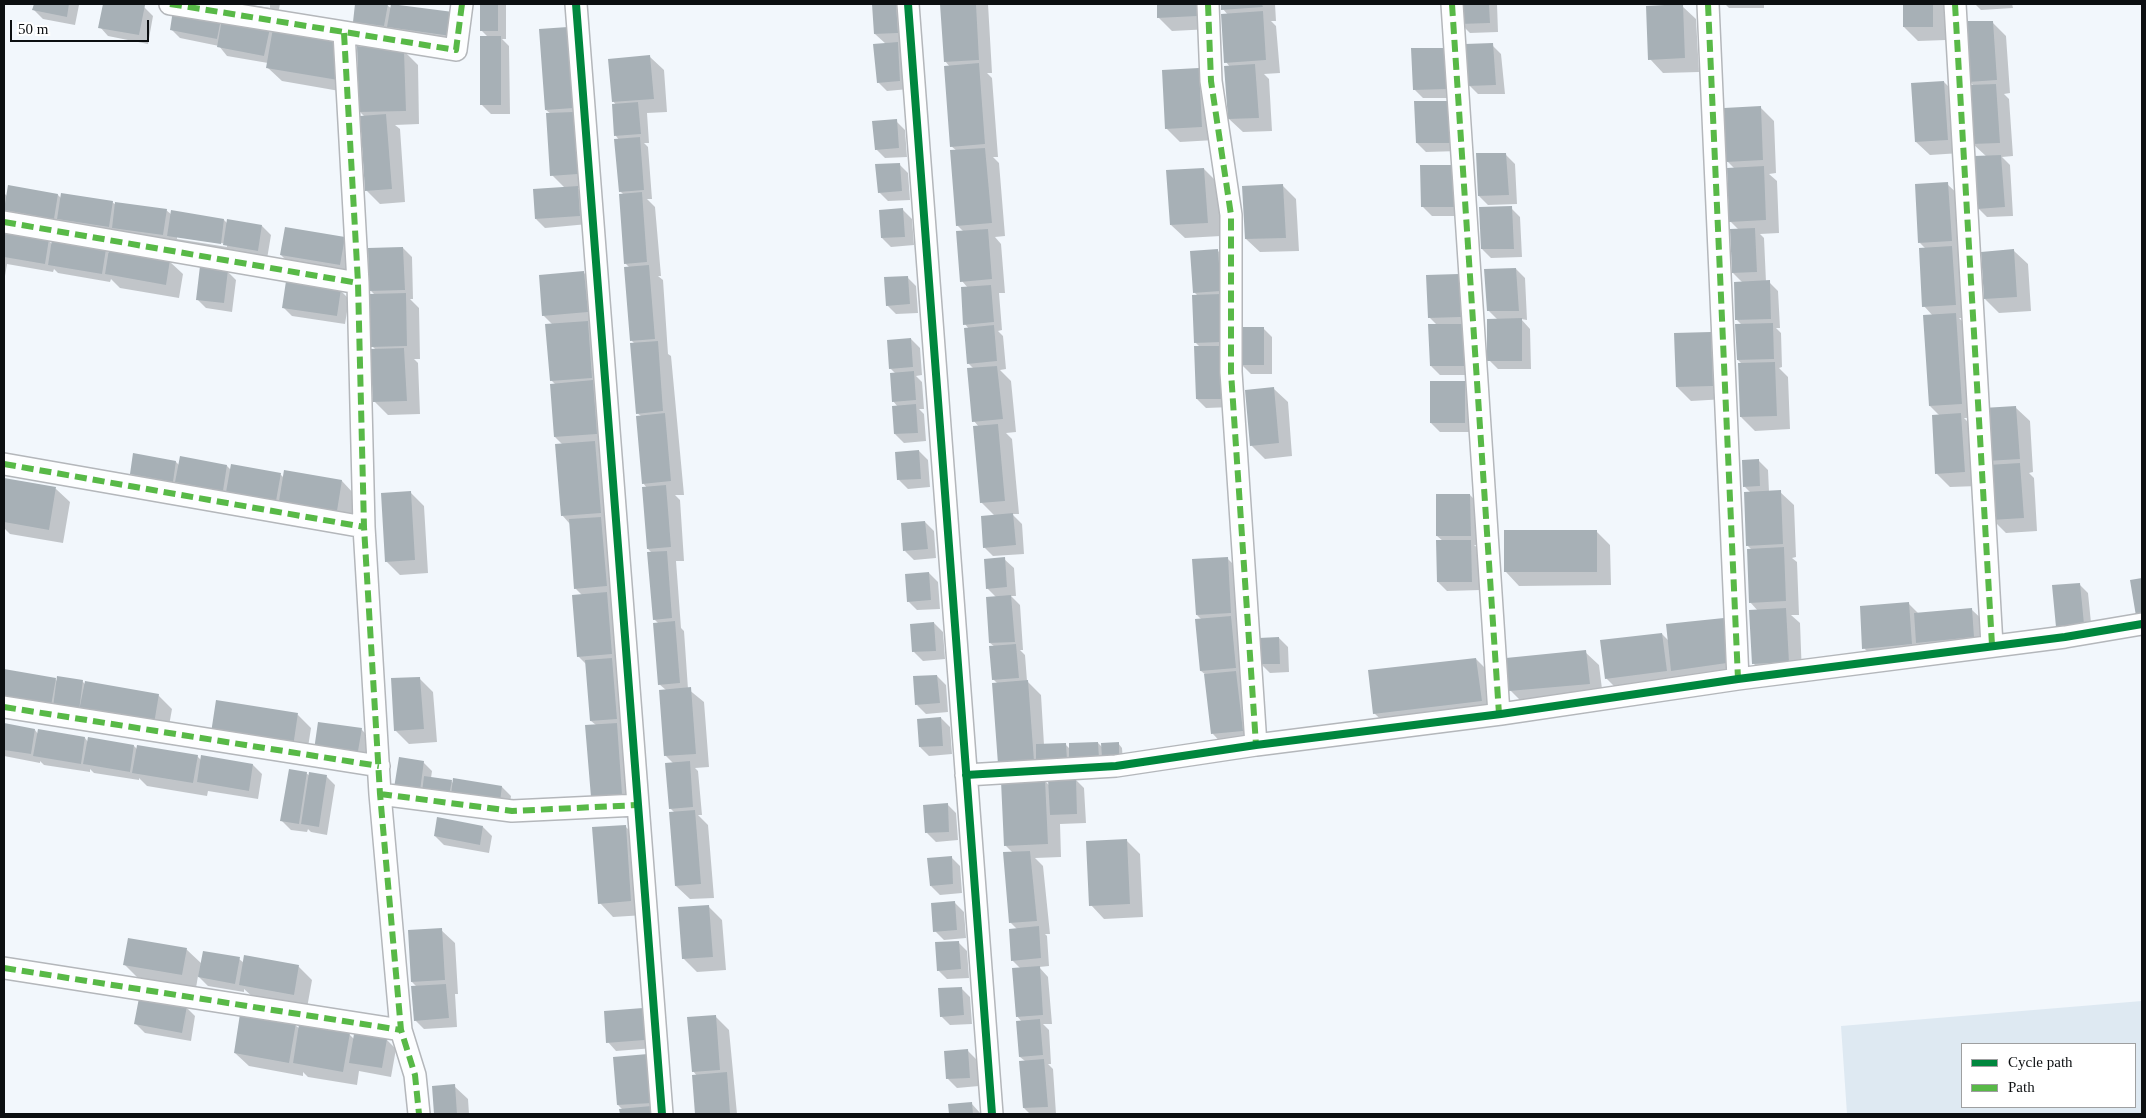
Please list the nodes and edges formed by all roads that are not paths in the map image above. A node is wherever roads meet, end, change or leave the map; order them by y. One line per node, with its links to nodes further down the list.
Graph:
1 (170, 4): 9 (street)
2 (462, 4): 9 (street)
3 (576, 4): 23 (street)
4 (908, 4): 21 (street)
5 (1208, 4): 19 (street)
6 (1452, 4): 18 (street)
7 (1708, 4): 16 (street)
8 (1955, 4): 15 (street)
9 (344, 33): 11 (street)
10 (4, 222): 11 (street)
11 (358, 283): 13 (street)
12 (4, 464): 13 (street)
13 (364, 527): 20 (street)
14 (2142, 624): 15 (street)
15 (1992, 645): 16 (street)
16 (1738, 678): 18 (street)
17 (4, 707): 20 (street)
18 (1499, 714): 19 (street)
19 (1256, 745): 21 (street)
20 (379, 766): 22 (street)
21 (966, 775): 28 (street)
22 (380, 794): 23 (street); 25 (street)
23 (638, 805): 27 (street)
24 (4, 968): 25 (street)
25 (401, 1030): 26 (street)
26 (418, 1114)
27 (662, 1114)
28 (992, 1114)

